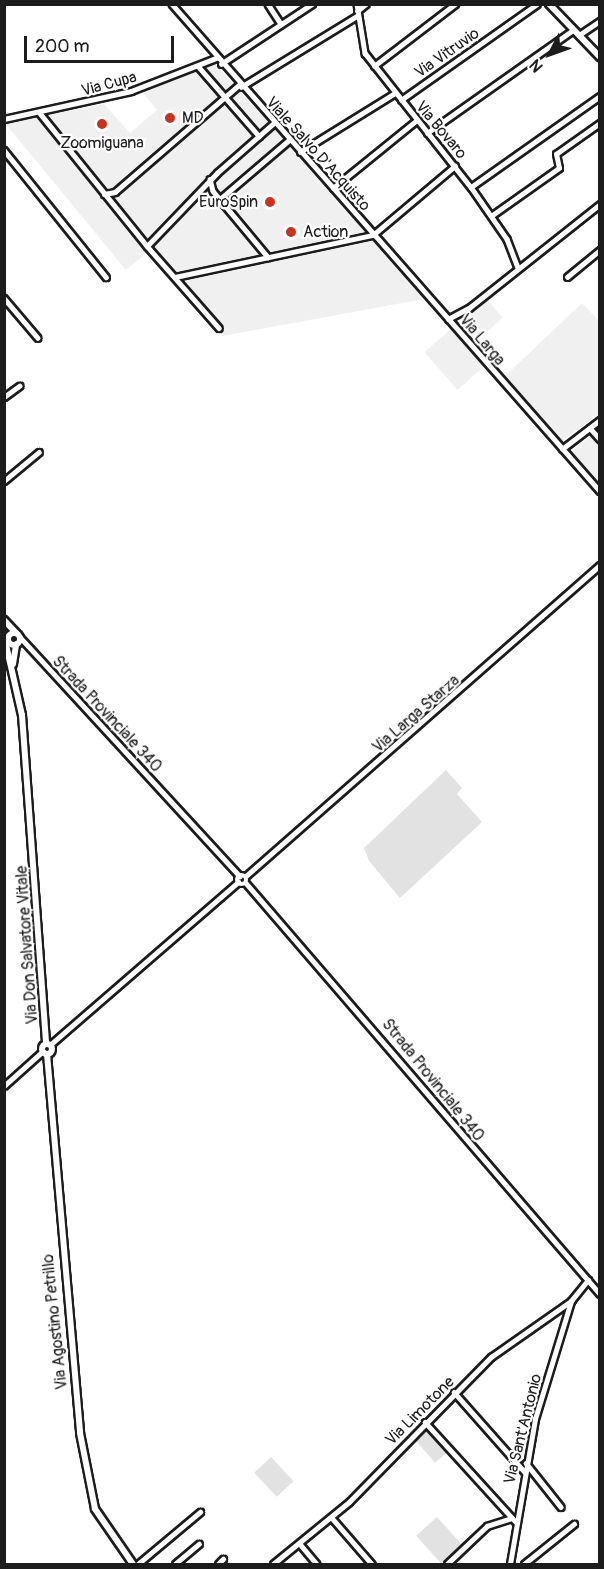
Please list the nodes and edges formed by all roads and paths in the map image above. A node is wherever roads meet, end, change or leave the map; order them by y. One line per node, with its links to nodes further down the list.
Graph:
1 (172, 4): 14 (street, Viale Salvo D'Acquisto)
2 (268, 4): 11 (street)
3 (312, 4): 11 (street)
4 (357, 4): 9 (street, Via Bovaro)
5 (366, 4): 9 (street)
6 (455, 4): 17 (street)
7 (537, 4): 22 (street, Via Vitruvio)
8 (549, 4): 12 (street)
9 (357, 14): 17 (street, Via Bovaro); 18 (street)
10 (600, 21): 12 (street)
11 (281, 24): 15 (street)
12 (576, 32): 13 (street); 28 (street)
13 (600, 57)
14 (216, 58): 15 (street, Viale Salvo D'Acquisto); 16 (street, Via Cupa)
15 (221, 64): 18 (street, Viale Salvo D'Acquisto)
16 (198, 66): 21 (street); 23 (street, Via Cupa)
17 (374, 66): 19 (street, Via Bovaro)
18 (240, 86): 21 (street); 26 (street, Viale Salvo D'Acquisto)
19 (395, 93): 22 (street, Via Bovaro); 32 (street)
20 (600, 96): 35 (street)
21 (225, 98): 29 (street); 39 (street)
22 (401, 100): 25 (street, Via Bovaro)
23 (39, 112): 24 (street, Via Cupa); 40 (street)
24 (4, 119)
25 (417, 120): 28 (street, Via Bovaro); 37 (street)
26 (274, 123): 29 (street); 30 (street, Viale Salvo D'Acquisto)
27 (600, 123): 44 (street)
28 (427, 133): 33 (street, Via Bovaro)
29 (259, 136): 34 (street)
30 (290, 140): 32 (street, Viale Salvo D'Acquisto); 41 (street)
31 (4, 150): 50 (street)
32 (300, 152): 37 (street, Viale Salvo D'Acquisto)
33 (455, 166): 35 (street, Via Bovaro); 45 (street)
34 (210, 179): 36 (street); 38 (street)
35 (471, 187): 44 (street, Via Bovaro)
36 (201, 188): 38 (street); 46 (street)
37 (333, 188): 45 (street, Viale Salvo D'Acquisto)
38 (213, 191): 41 (street)
39 (115, 192): 40 (street); 43 (street)
40 (104, 194): 43 (street)
41 (220, 200): 48 (street)
42 (600, 204): 49 (street, Via Larga)
43 (113, 205): 46 (street)
44 (491, 216): 49 (street, Via Bovaro)
45 (373, 235): 48 (street); 54 (street, Viale Salvo D'Acquisto)
46 (147, 246): 51 (street)
47 (600, 250): 52 (street)
48 (268, 257): 51 (street)
49 (518, 267): 54 (street, Via Larga)
50 (106, 277)
51 (175, 277): 55 (street)
52 (567, 277)
53 (4, 298): 56 (street)
54 (448, 319): 62 (street, Via Larga)
55 (219, 328)
56 (38, 338)
57 (19, 386): 58 (street)
58 (4, 397)
59 (600, 420): 60 (street)
60 (590, 428): 61 (street); 62 (street)
61 (600, 439)
62 (562, 449): 65 (street, Via Larga)
63 (39, 452): 64 (street)
64 (4, 481)
65 (600, 491)
66 (600, 565): 71 (street, Via Larga Starza)
67 (4, 620): 68 (street)
68 (18, 639): 69 (street); 69 (street); 70 (street, Via Don Salvatore Vitale); 71 (street, Strada Provinciale 340)
69 (7, 640): 70 (street, Via Don Salvatore Vitale)
70 (13, 664): 74 (street, Via Don Salvatore Vitale)
71 (243, 876): 72 (street); 73 (street)
72 (238, 882): 73 (street); 74 (street)
73 (246, 883): 77 (street, Strada Provinciale 340)
74 (48, 1045): 75 (street)
75 (45, 1053): 76 (street); 92 (street, Via Agostino Petrillo)
76 (4, 1086)
77 (588, 1280): 78 (street, Strada Provinciale 340); 79 (street, Via Limotone)
78 (600, 1294)
79 (571, 1301): 80 (street, Via Limotone); 82 (street, Via Sant'Antonio)
80 (454, 1392): 81 (street, Via Limotone); 83 (street)
81 (425, 1422): 86 (street, Via Limotone); 87 (street)
82 (526, 1463): 83 (street, Via Sant'Antonio); 84 (street)
83 (524, 1471): 87 (street, Via Sant'Antonio)
84 (561, 1507)
85 (200, 1512): 93 (street)
86 (332, 1518): 90 (street, Via Limotone); 98 (street)
87 (514, 1520): 99 (street); 100 (street, Via Sant'Antonio)
88 (574, 1524): 101 (street)
89 (199, 1544): 94 (street)
90 (300, 1544): 96 (street, Via Limotone); 97 (street)
91 (224, 1560): 95 (street)
92 (133, 1564)
93 (138, 1564)
94 (175, 1564)
95 (218, 1564)
96 (273, 1564)
97 (318, 1564)
98 (372, 1564)
99 (447, 1564)
100 (510, 1564)
101 (524, 1564)

